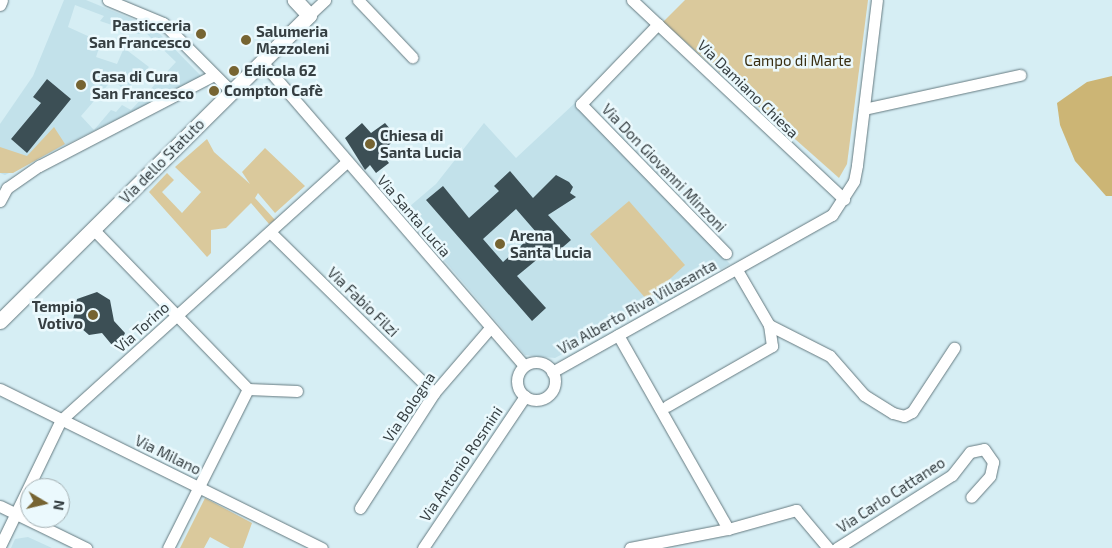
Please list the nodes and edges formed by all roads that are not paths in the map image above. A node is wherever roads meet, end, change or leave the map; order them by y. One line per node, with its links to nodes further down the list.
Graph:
1 (2, 0): 8 (street)
2 (108, 0): 13 (street)
3 (295, 0): 9 (street)
4 (325, 0): 9 (street, Via dello Statuto)
5 (358, 0): 11 (street)
6 (632, 0): 10 (street, Via Damiano Chiesa)
7 (877, 0): 16 (street, Via Alberto Riva Villasanta)
8 (0, 5)
9 (309, 15): 12 (street, Via dello Statuto)
10 (658, 24): 19 (street, Via Damiano Chiesa); 23 (street, Via Don Giovanni Minzoni)
11 (412, 57)
12 (262, 62): 15 (street, Via dello Statuto); 17 (street, Via Santa Lucia)
13 (214, 75): 15 (street); 18 (street)
14 (1020, 75): 16 (street)
15 (232, 92): 21 (street, Via dello Statuto)
16 (864, 110): 19 (street, Via Alberto Riva Villasanta)
17 (347, 162): 22 (street, Via Torino); 28 (street, Via Santa Lucia)
18 (3, 186): 20 (street)
19 (844, 199): 24 (street, Via Alberto Riva Villasanta)
20 (0, 201)
21 (94, 230): 25 (street); 26 (street, Via dello Statuto)
22 (270, 232): 25 (street, Via Torino); 36 (street, Via Fabio Filzi)
23 (726, 253)
24 (737, 270): 27 (street, Via Alberto Riva Villasanta); 29 (street, Via Alberto Riva Villasanta)
25 (178, 315): 34 (street); 39 (street, Via Torino)
26 (0, 322)
27 (769, 324): 30 (street); 38 (street, Via Alberto Riva Villasanta)
28 (490, 328): 31 (street, Via Santa Lucia); 36 (street, Via Bologna)
29 (618, 335): 32 (street, Via Alberto Riva Villasanta); 45 (street)
30 (954, 348)
31 (524, 366): 32 (street); 37 (street)
32 (552, 372): 37 (street)
33 (0, 389): 39 (street, Via Milano)
34 (248, 389): 35 (street); 40 (street)
35 (296, 392)
36 (434, 393): 43 (street, Via Bologna)
37 (525, 396): 50 (street, Via Antonio Rosmini)
38 (667, 406)
39 (62, 420): 40 (street, Via Milano); 44 (street, Via Torino)
40 (198, 487): 48 (street); 49 (street, Via Milano)
41 (971, 497): 53 (street, Via Carlo Cattaneo)
42 (0, 506): 44 (street)
43 (360, 508)
44 (16, 514): 46 (street, Via Torino); 47 (street)
45 (728, 529): 51 (street, Via Carlo Cattaneo); 52 (street, Via Carlo Cattaneo)
46 (0, 546)
47 (86, 548)
48 (168, 548)
49 (322, 548)
50 (423, 548)
51 (630, 548)
52 (828, 548)
53 (836, 548)

